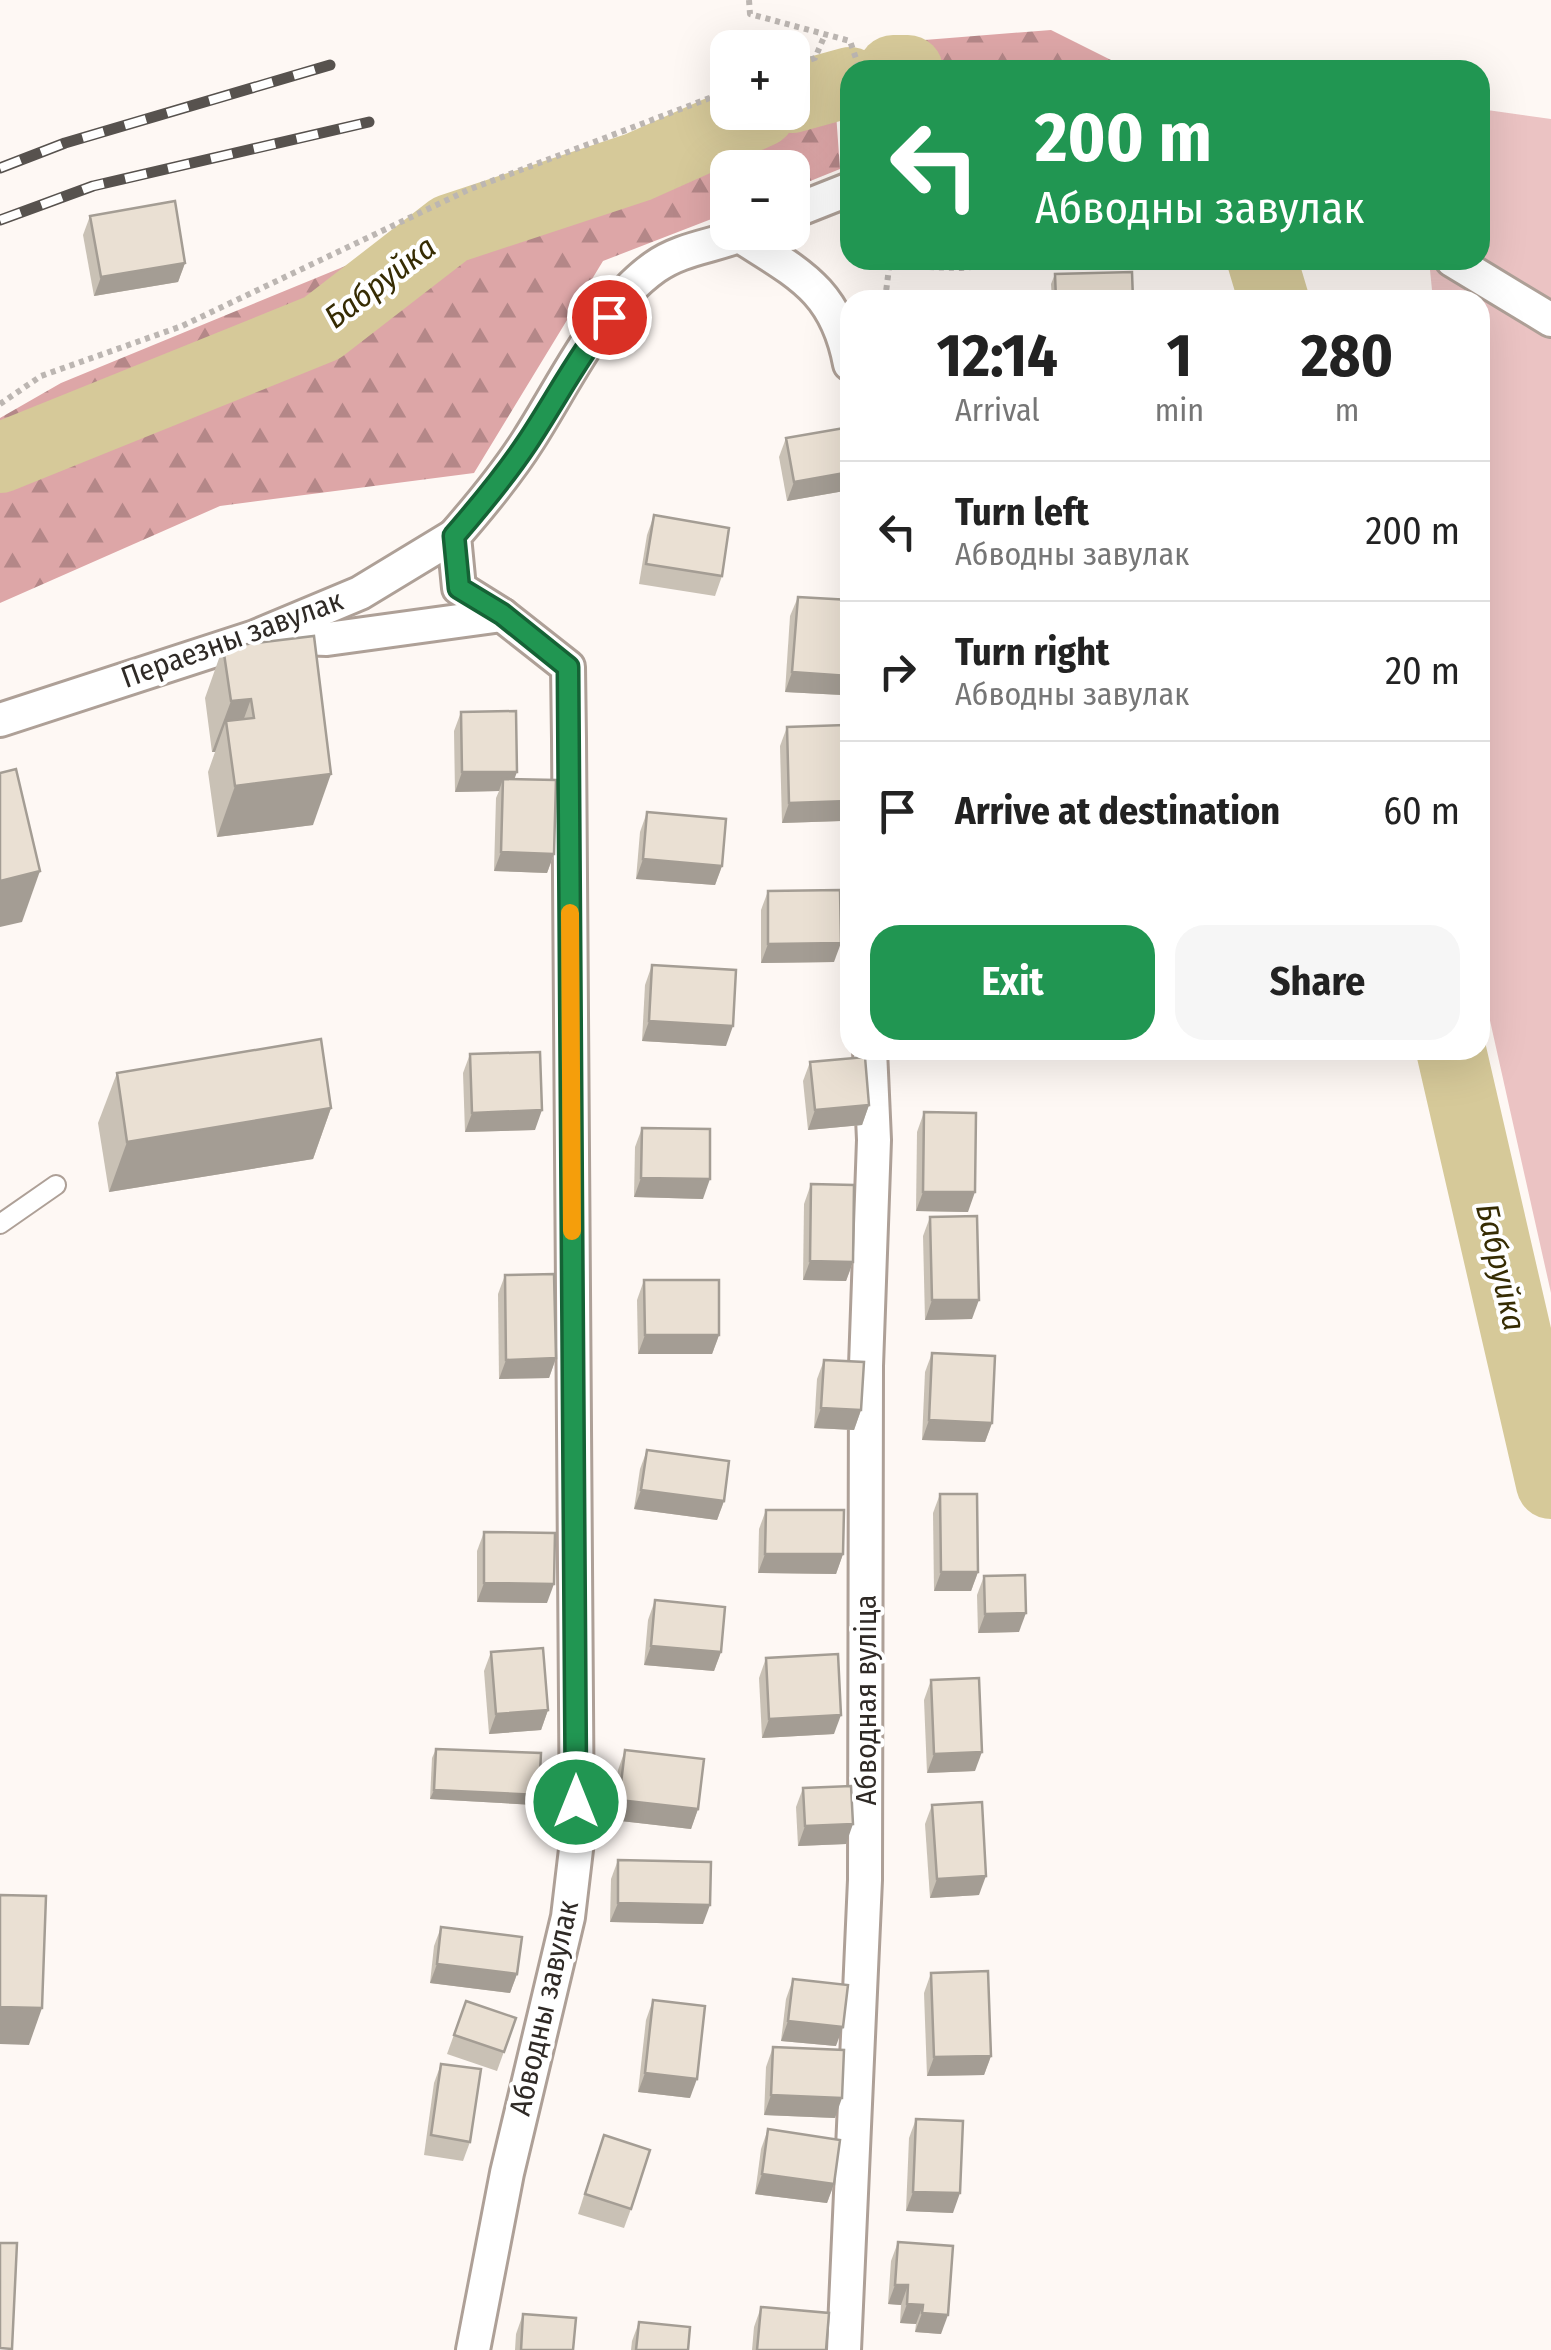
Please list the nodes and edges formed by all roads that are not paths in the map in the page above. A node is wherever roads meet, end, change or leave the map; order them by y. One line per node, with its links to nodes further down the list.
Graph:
1 (840, 192): 2 (street)
2 (810, 205)
3 (710, 244): 8 (street)
4 (766, 250): 7 (street)
5 (1468, 270): 6 (street)
6 (1551, 320)
7 (840, 330)
8 (454, 536): 9 (street, Абводны завулак); 10 (street, Пераезны завулак)
9 (502, 614): 10 (street); 15 (street, Абводны завулак)
10 (256, 637): 11 (street, Пераезны завулак)
11 (0, 720)
12 (870, 1060): 16 (street, Абводная вуліца)
13 (56, 1185): 14 (lane)
14 (0, 1224)
15 (472, 2350)
16 (844, 2350)

